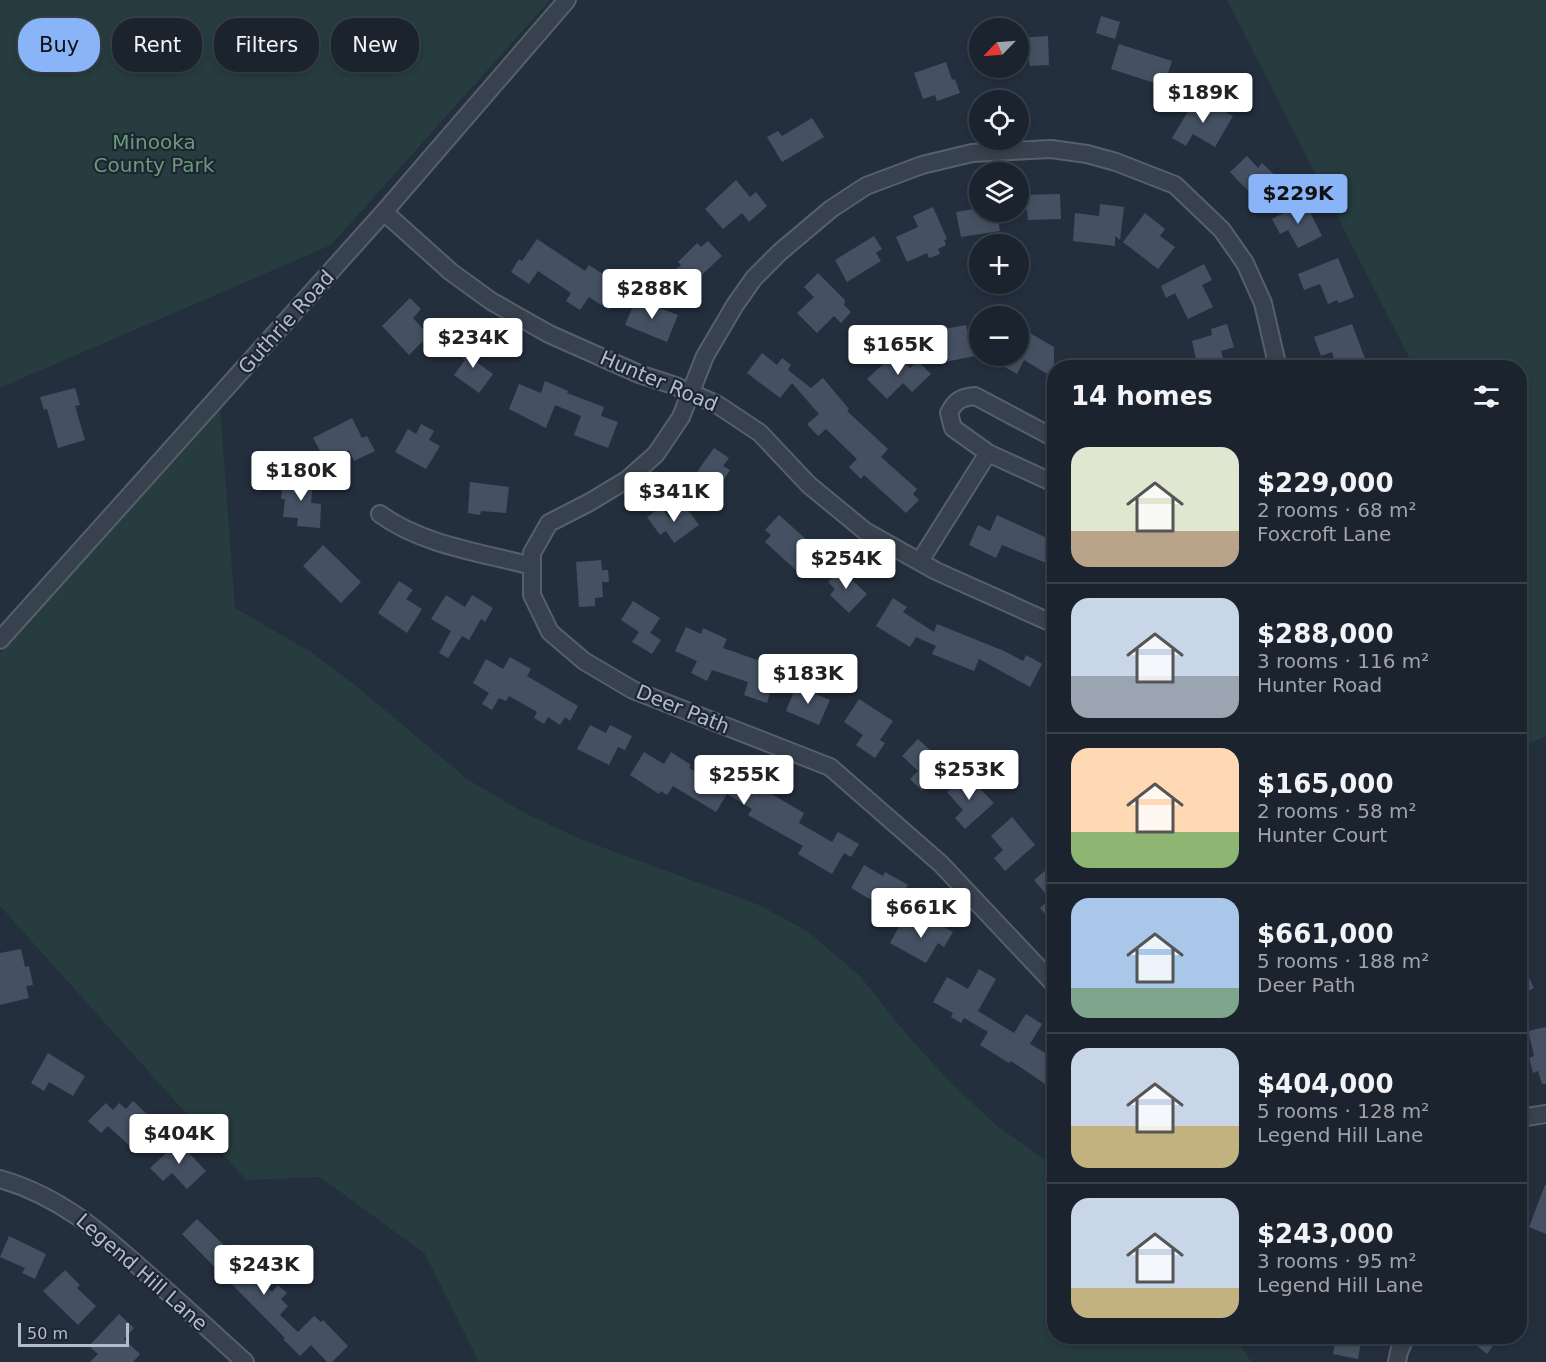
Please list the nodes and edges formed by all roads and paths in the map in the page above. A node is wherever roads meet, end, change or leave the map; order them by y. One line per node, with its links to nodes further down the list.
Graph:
1 (567, 0): 2 (street, Guthrie Road)
2 (384, 212): 4 (street, Hunter Road); 12 (street, Guthrie Road)
3 (1276, 360): 4 (street, Deer Path)
4 (691, 393): 9 (street, Hunter Road); 10 (street, Deer Path)
5 (1047, 434): 6 (street)
6 (988, 453): 7 (street); 9 (street)
7 (1047, 480)
8 (380, 514): 10 (street)
9 (920, 561): 11 (street, Hunter Road)
10 (532, 566): 13 (street, Deer Path)
11 (1047, 621)
12 (0, 640)
13 (1047, 977)
14 (1546, 1114): 15 (street)
15 (1527, 1117)
16 (0, 1179): 18 (street, Legend Hill Lane)
17 (1402, 1344): 19 (street)
18 (245, 1362)
19 (1397, 1362)

